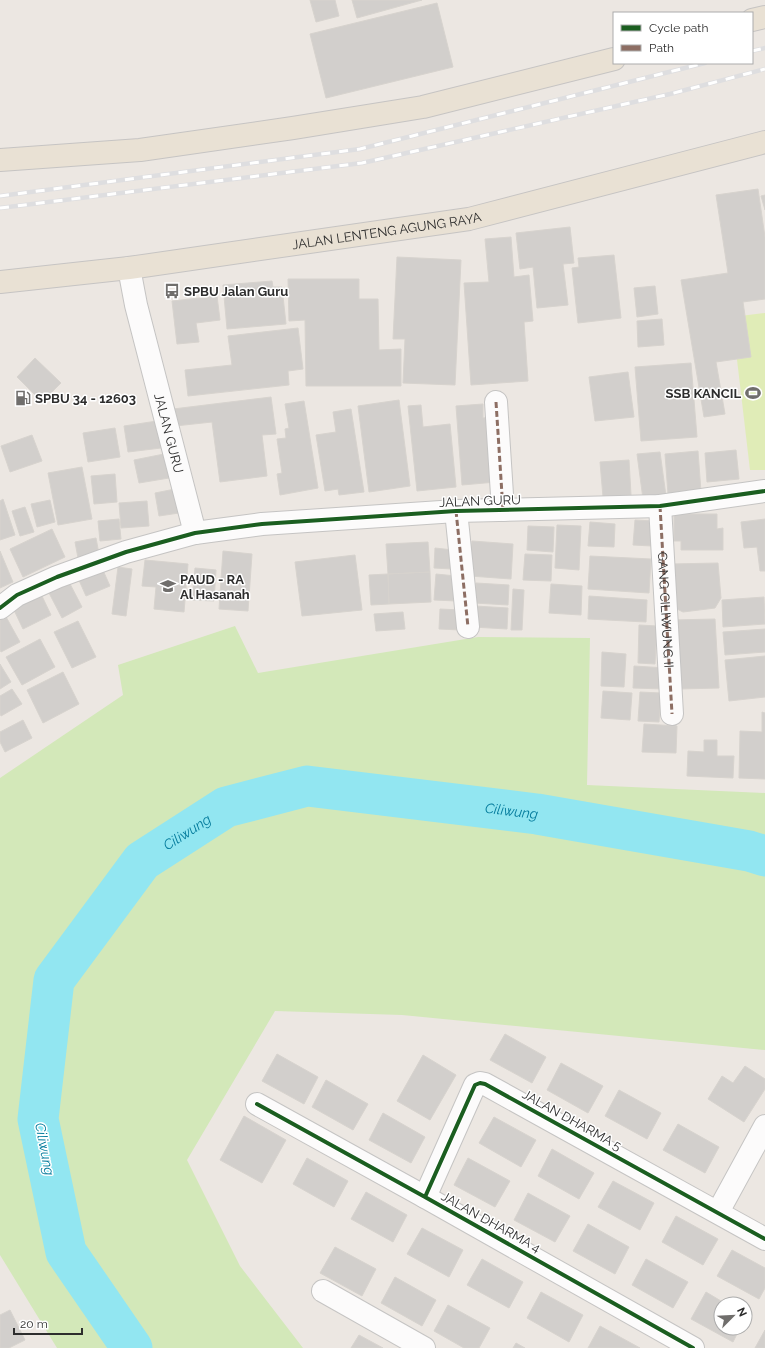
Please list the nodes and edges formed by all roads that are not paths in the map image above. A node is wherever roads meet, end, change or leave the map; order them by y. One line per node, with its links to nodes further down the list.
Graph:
1 (765, 17): 2 (main road)
2 (753, 20)
3 (613, 59): 5 (main road)
4 (765, 142): 6 (main road, JALAN LENTENG AGUNG RAYA)
5 (0, 160)
6 (129, 268): 7 (main road, JALAN LENTENG AGUNG RAYA); 13 (street, JALAN GURU)
7 (0, 282)
8 (496, 402): 11 (street)
9 (765, 491): 10 (street, JALAN GURU)
10 (660, 506): 11 (street, JALAN GURU); 16 (street, GANG CILIWUNG II)
11 (503, 510): 12 (street, JALAN GURU)
12 (456, 511): 13 (street, JALAN GURU); 15 (street)
13 (195, 533): 14 (street)
14 (0, 608)
15 (468, 627)
16 (672, 714)
17 (257, 1104): 19 (street, JALAN DHARMA 4)
18 (765, 1126): 20 (street)
19 (425, 1197): 20 (street, JALAN DHARMA 5); 24 (street, JALAN DHARMA 4)
20 (718, 1212): 21 (street, JALAN DHARMA 5)
21 (765, 1239)
22 (323, 1291): 23 (street)
23 (424, 1348)
24 (693, 1348)

